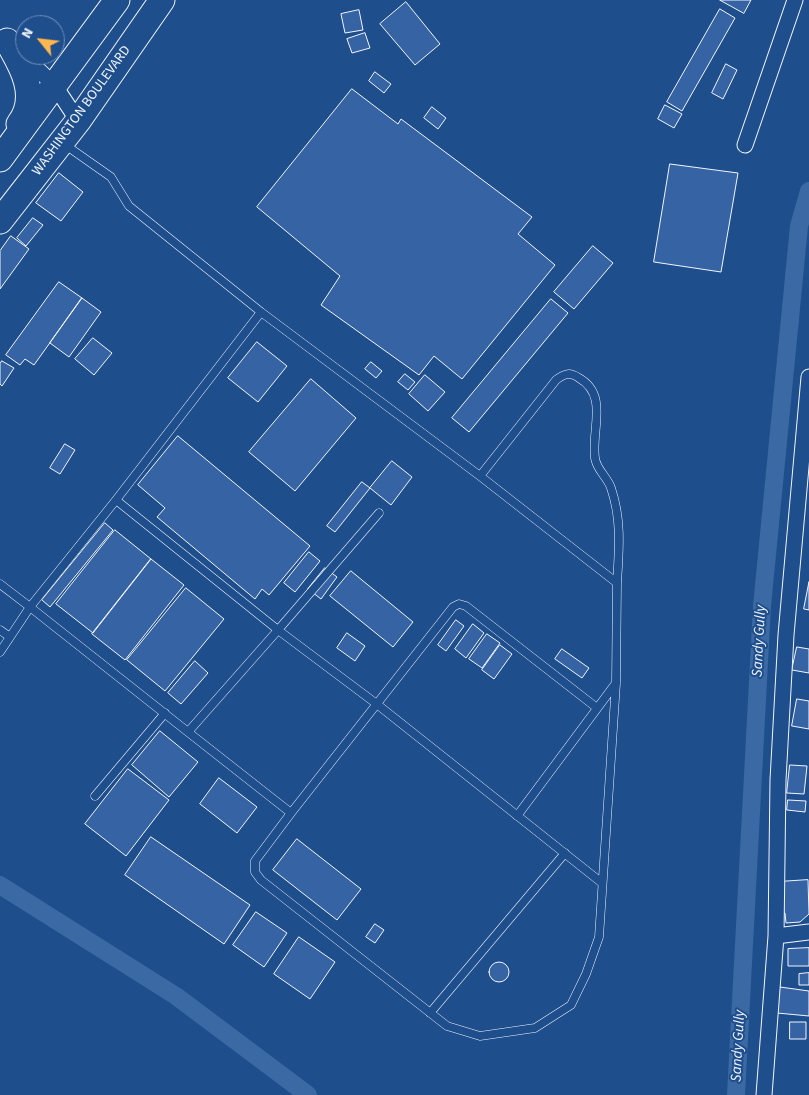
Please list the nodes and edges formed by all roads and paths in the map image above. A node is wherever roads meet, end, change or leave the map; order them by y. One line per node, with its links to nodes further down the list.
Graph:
1 (162, 0): 7 (highway, WASHINGTON BOULEVARD)
2 (795, 0): 9 (street)
3 (114, 3): 5 (highway); 6 (highway)
4 (11, 40): 6 (street); 10 (highway)
5 (65, 48)
6 (55, 86): 7 (street); 11 (highway)
7 (78, 121): 8 (highway, WASHINGTON BOULEVARD)
8 (62, 142): 12 (highway, WASHINGTON BOULEVARD); 13 (lane)
9 (745, 145)
10 (0, 153)
11 (0, 159)
12 (0, 221)
13 (261, 312): 15 (lane); 16 (lane)
14 (809, 377): 36 (street)
15 (480, 476): 18 (lane); 18 (lane)
16 (116, 500): 20 (lane); 22 (lane)
17 (379, 513): 22 (lane)
18 (617, 583): 25 (lane)
19 (0, 584): 20 (lane)
20 (30, 607): 23 (lane); 28 (lane)
21 (0, 630): 23 (lane)
22 (278, 630): 26 (lane); 29 (lane)
23 (10, 637): 24 (lane)
24 (0, 652)
25 (616, 683): 27 (lane); 34 (lane)
26 (378, 705): 27 (lane); 31 (lane); 32 (lane)
27 (596, 708): 32 (lane)
28 (165, 713): 29 (lane); 30 (lane)
29 (188, 732): 31 (lane)
30 (95, 796)
31 (291, 813): 37 (lane)
32 (517, 816): 33 (lane)
33 (564, 853): 34 (lane); 37 (lane)
34 (602, 883): 37 (lane)
35 (809, 932): 36 (street)
36 (776, 936): 38 (street)
37 (430, 1013)
38 (764, 1095)

